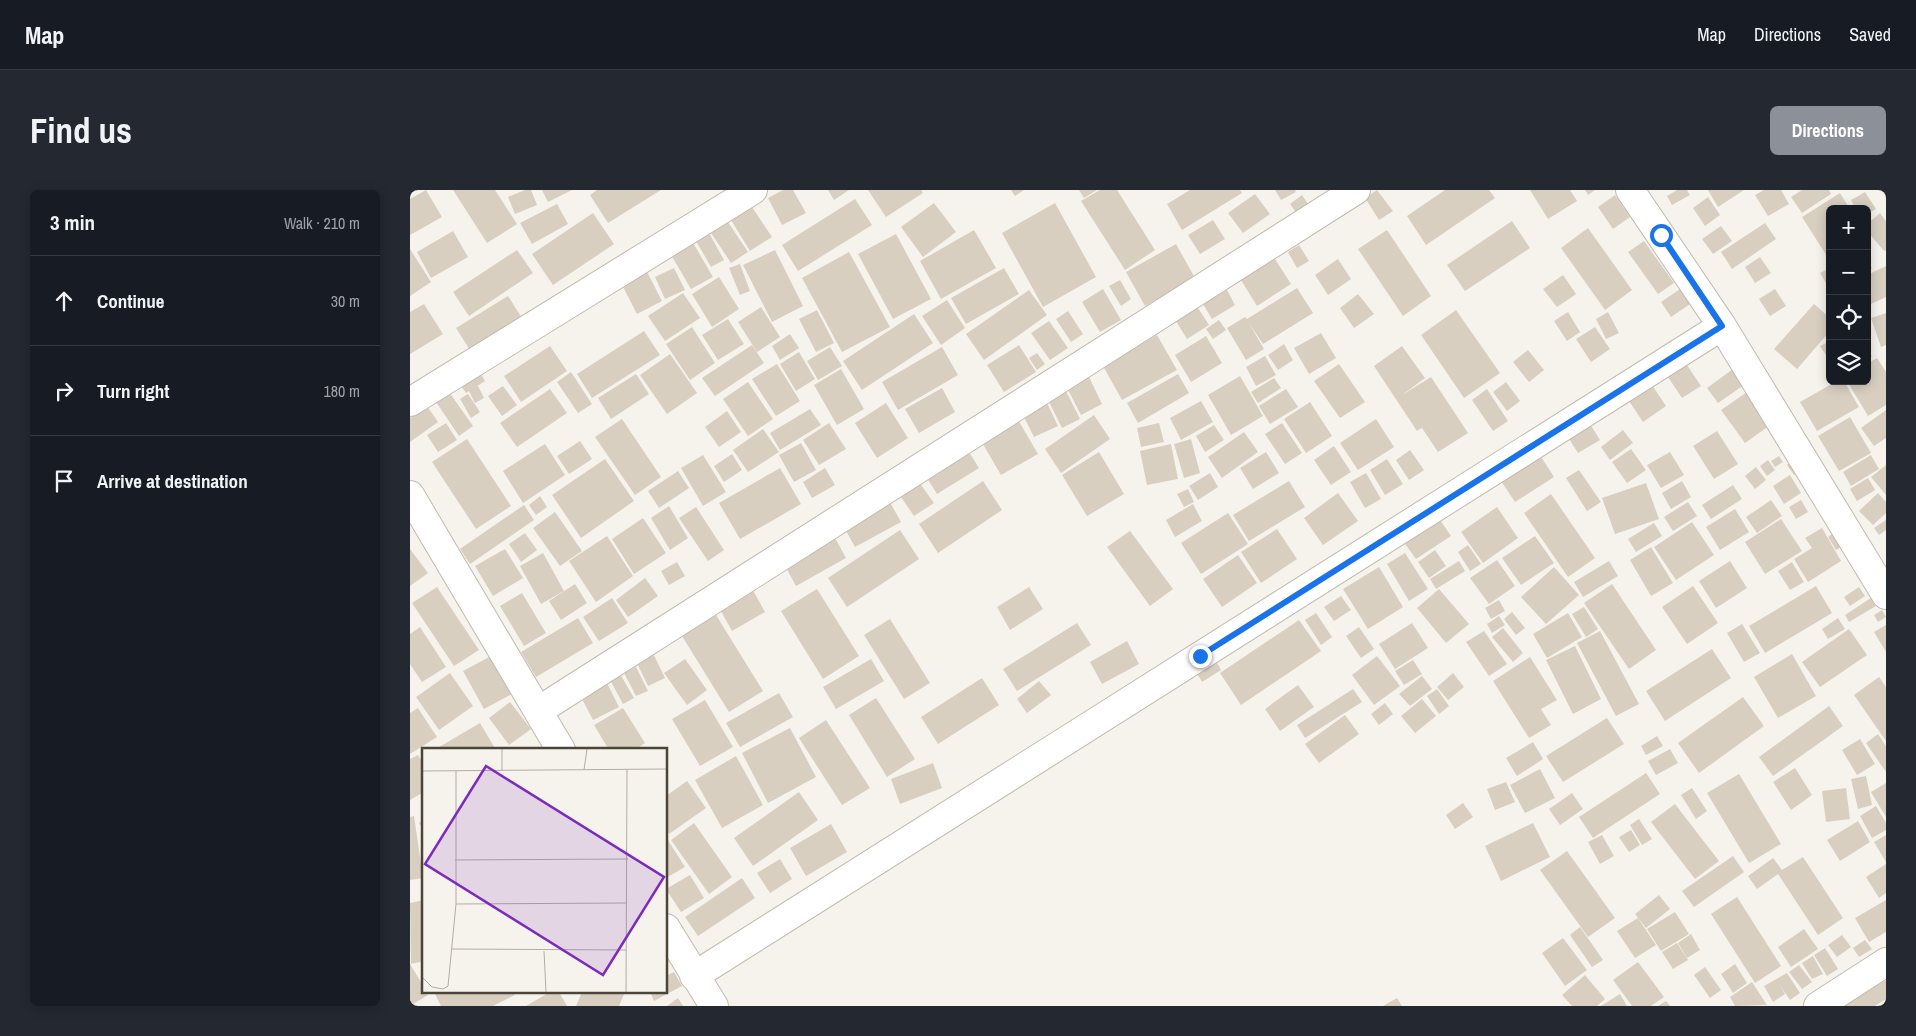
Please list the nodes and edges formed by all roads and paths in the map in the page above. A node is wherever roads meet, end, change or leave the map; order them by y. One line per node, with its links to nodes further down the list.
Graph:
1 (753, 190): 5 (street)
2 (1356, 190): 8 (street)
3 (1630, 190): 4 (street)
4 (1722, 326): 7 (street); 12 (street)
5 (410, 402)
6 (410, 495): 8 (street)
7 (1886, 596)
8 (538, 711): 9 (street)
9 (560, 748)
10 (668, 931): 12 (street)
11 (1886, 962): 14 (street)
12 (694, 976): 13 (street)
13 (714, 1006)
14 (1818, 1006)

